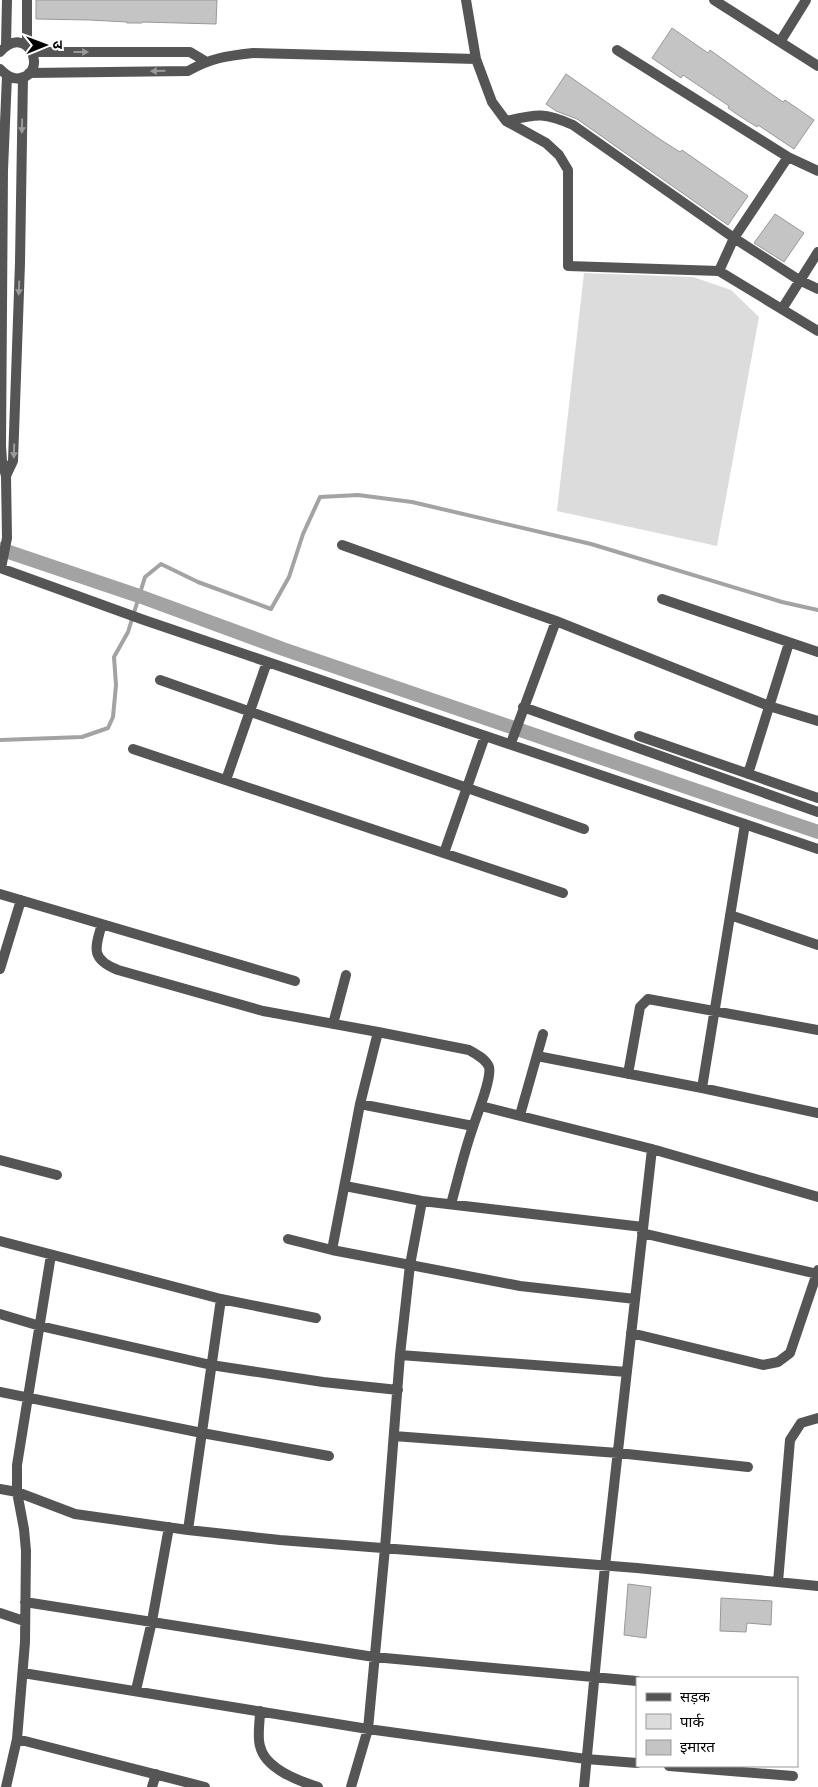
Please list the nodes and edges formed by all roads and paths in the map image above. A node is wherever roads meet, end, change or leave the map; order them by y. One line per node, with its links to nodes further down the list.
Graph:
1 (7, 0): 7 (street)
2 (27, 0): 8 (street)
3 (466, 0): 10 (street)
4 (714, 0): 6 (street)
5 (806, 0): 6 (street)
6 (780, 42): 12 (street)
7 (3, 48): 8 (street)
8 (29, 48): 11 (street, one-way to 11); 14 (street)
9 (617, 50): 16 (street)
10 (476, 59): 11 (street); 15 (street)
11 (205, 61): 14 (street, one-way to 14)
12 (818, 66)
13 (2, 71): 14 (street); 17 (street)
14 (26, 75): 18 (street, one-way to 18)
15 (506, 121): 20 (street); 24 (street)
16 (788, 157): 19 (street); 20 (street)
17 (2, 170): 18 (street); 22 (street)
18 (22, 170): 23 (street)
19 (818, 171)
20 (734, 238): 24 (street); 25 (street)
21 (818, 252): 25 (street)
22 (1, 262): 23 (street); 29 (street)
23 (20, 263): 30 (street, one-way to 30)
24 (719, 271): 27 (street)
25 (799, 280): 26 (street); 27 (street)
26 (818, 289)
27 (782, 309): 28 (street)
28 (818, 331)
29 (0, 446): 30 (street)
30 (6, 476): 32 (street)
31 (342, 545): 34 (street)
32 (1, 565): 37 (street)
33 (662, 599): 35 (street)
34 (556, 621): 39 (street); 41 (street)
35 (789, 643): 36 (street); 39 (street)
36 (818, 652)
37 (267, 662): 40 (street); 43 (street)
38 (160, 680): 40 (street)
39 (769, 706): 42 (street); 47 (street)
40 (250, 711): 48 (street); 49 (street)
41 (522, 711): 45 (street); 51 (street)
42 (818, 721)
43 (485, 736): 45 (street); 49 (street)
44 (639, 736): 47 (street)
45 (512, 739): 52 (street)
46 (133, 749): 48 (street)
47 (748, 774): 50 (street)
48 (226, 780): 55 (street)
49 (467, 788): 53 (street); 55 (street)
50 (818, 798)
51 (818, 812)
52 (745, 824): 54 (street); 59 (street)
53 (584, 829)
54 (818, 849)
55 (444, 854): 57 (street)
56 (0, 894): 58 (street)
57 (563, 894)
58 (21, 900): 60 (street); 62 (street)
59 (730, 915): 61 (street); 65 (street)
60 (102, 924): 64 (street); 66 (street)
61 (818, 945)
62 (0, 967)
63 (346, 975): 66 (street)
64 (295, 981)
65 (715, 1010): 67 (street); 71 (street); 72 (street)
66 (332, 1024): 68 (street)
67 (818, 1030)
68 (378, 1032): 73 (street); 74 (street)
69 (543, 1034): 70 (street)
70 (537, 1056): 71 (street); 76 (street)
71 (628, 1074): 72 (street)
72 (702, 1088): 75 (street)
73 (360, 1104): 77 (street); 81 (street)
74 (481, 1106): 76 (street); 77 (street)
75 (818, 1113)
76 (520, 1115): 78 (street)
77 (473, 1126): 84 (street)
78 (652, 1149): 82 (street); 85 (street)
79 (0, 1160): 80 (street)
80 (57, 1175)
81 (345, 1186): 83 (street); 88 (street)
82 (818, 1197)
83 (422, 1201): 84 (street); 90 (street)
84 (451, 1204): 85 (street)
85 (643, 1230): 91 (street); 92 (street)
86 (288, 1240): 88 (street)
87 (0, 1241): 89 (street)
88 (332, 1250): 90 (street)
89 (51, 1255): 93 (street); 96 (street)
90 (410, 1265): 92 (street); 98 (street)
91 (818, 1272): 97 (street)
92 (635, 1298): 97 (street)
93 (221, 1299): 95 (street); 99 (street)
94 (0, 1314): 96 (street)
95 (316, 1318)
96 (40, 1326): 99 (street); 103 (street)
97 (631, 1333): 100 (street)
98 (400, 1354): 100 (street); 101 (street)
99 (212, 1365): 101 (street); 105 (street)
100 (627, 1372): 107 (street)
101 (398, 1390): 106 (street)
102 (0, 1392): 103 (street)
103 (29, 1399): 105 (street); 111 (street)
104 (818, 1418): 116 (street)
105 (202, 1433): 108 (street); 113 (street)
106 (394, 1436): 107 (street); 114 (street)
107 (618, 1454): 109 (street); 115 (street)
108 (329, 1456)
109 (748, 1467)
110 (0, 1490): 111 (street)
111 (16, 1492): 112 (street); 118 (street)
112 (169, 1527): 113 (street); 121 (street)
113 (188, 1530): 114 (street)
114 (385, 1548): 115 (street); 122 (street)
115 (605, 1566): 116 (street); 124 (street)
116 (778, 1582): 117 (street)
117 (818, 1586)
118 (25, 1602): 120 (street); 121 (street)
119 (0, 1613): 120 (street)
120 (24, 1621): 123 (street)
121 (152, 1621): 122 (street); 126 (street)
122 (374, 1657): 124 (street); 128 (street)
123 (23, 1673): 126 (street); 129 (street)
124 (594, 1678): 125 (street); 130 (street)
125 (636, 1681)
126 (136, 1690): 127 (street)
127 (260, 1711): 128 (street); 138 (street)
128 (368, 1729): 130 (street); 139 (street)
129 (17, 1739): 133 (street); 135 (street)
130 (586, 1759): 131 (street); 140 (street)
131 (636, 1763)
132 (681, 1767): 134 (street)
133 (156, 1774): 136 (street); 137 (street)
134 (793, 1776)
135 (5, 1782)
136 (152, 1787)
137 (205, 1787)
138 (318, 1787)
139 (351, 1787)
140 (584, 1787)

